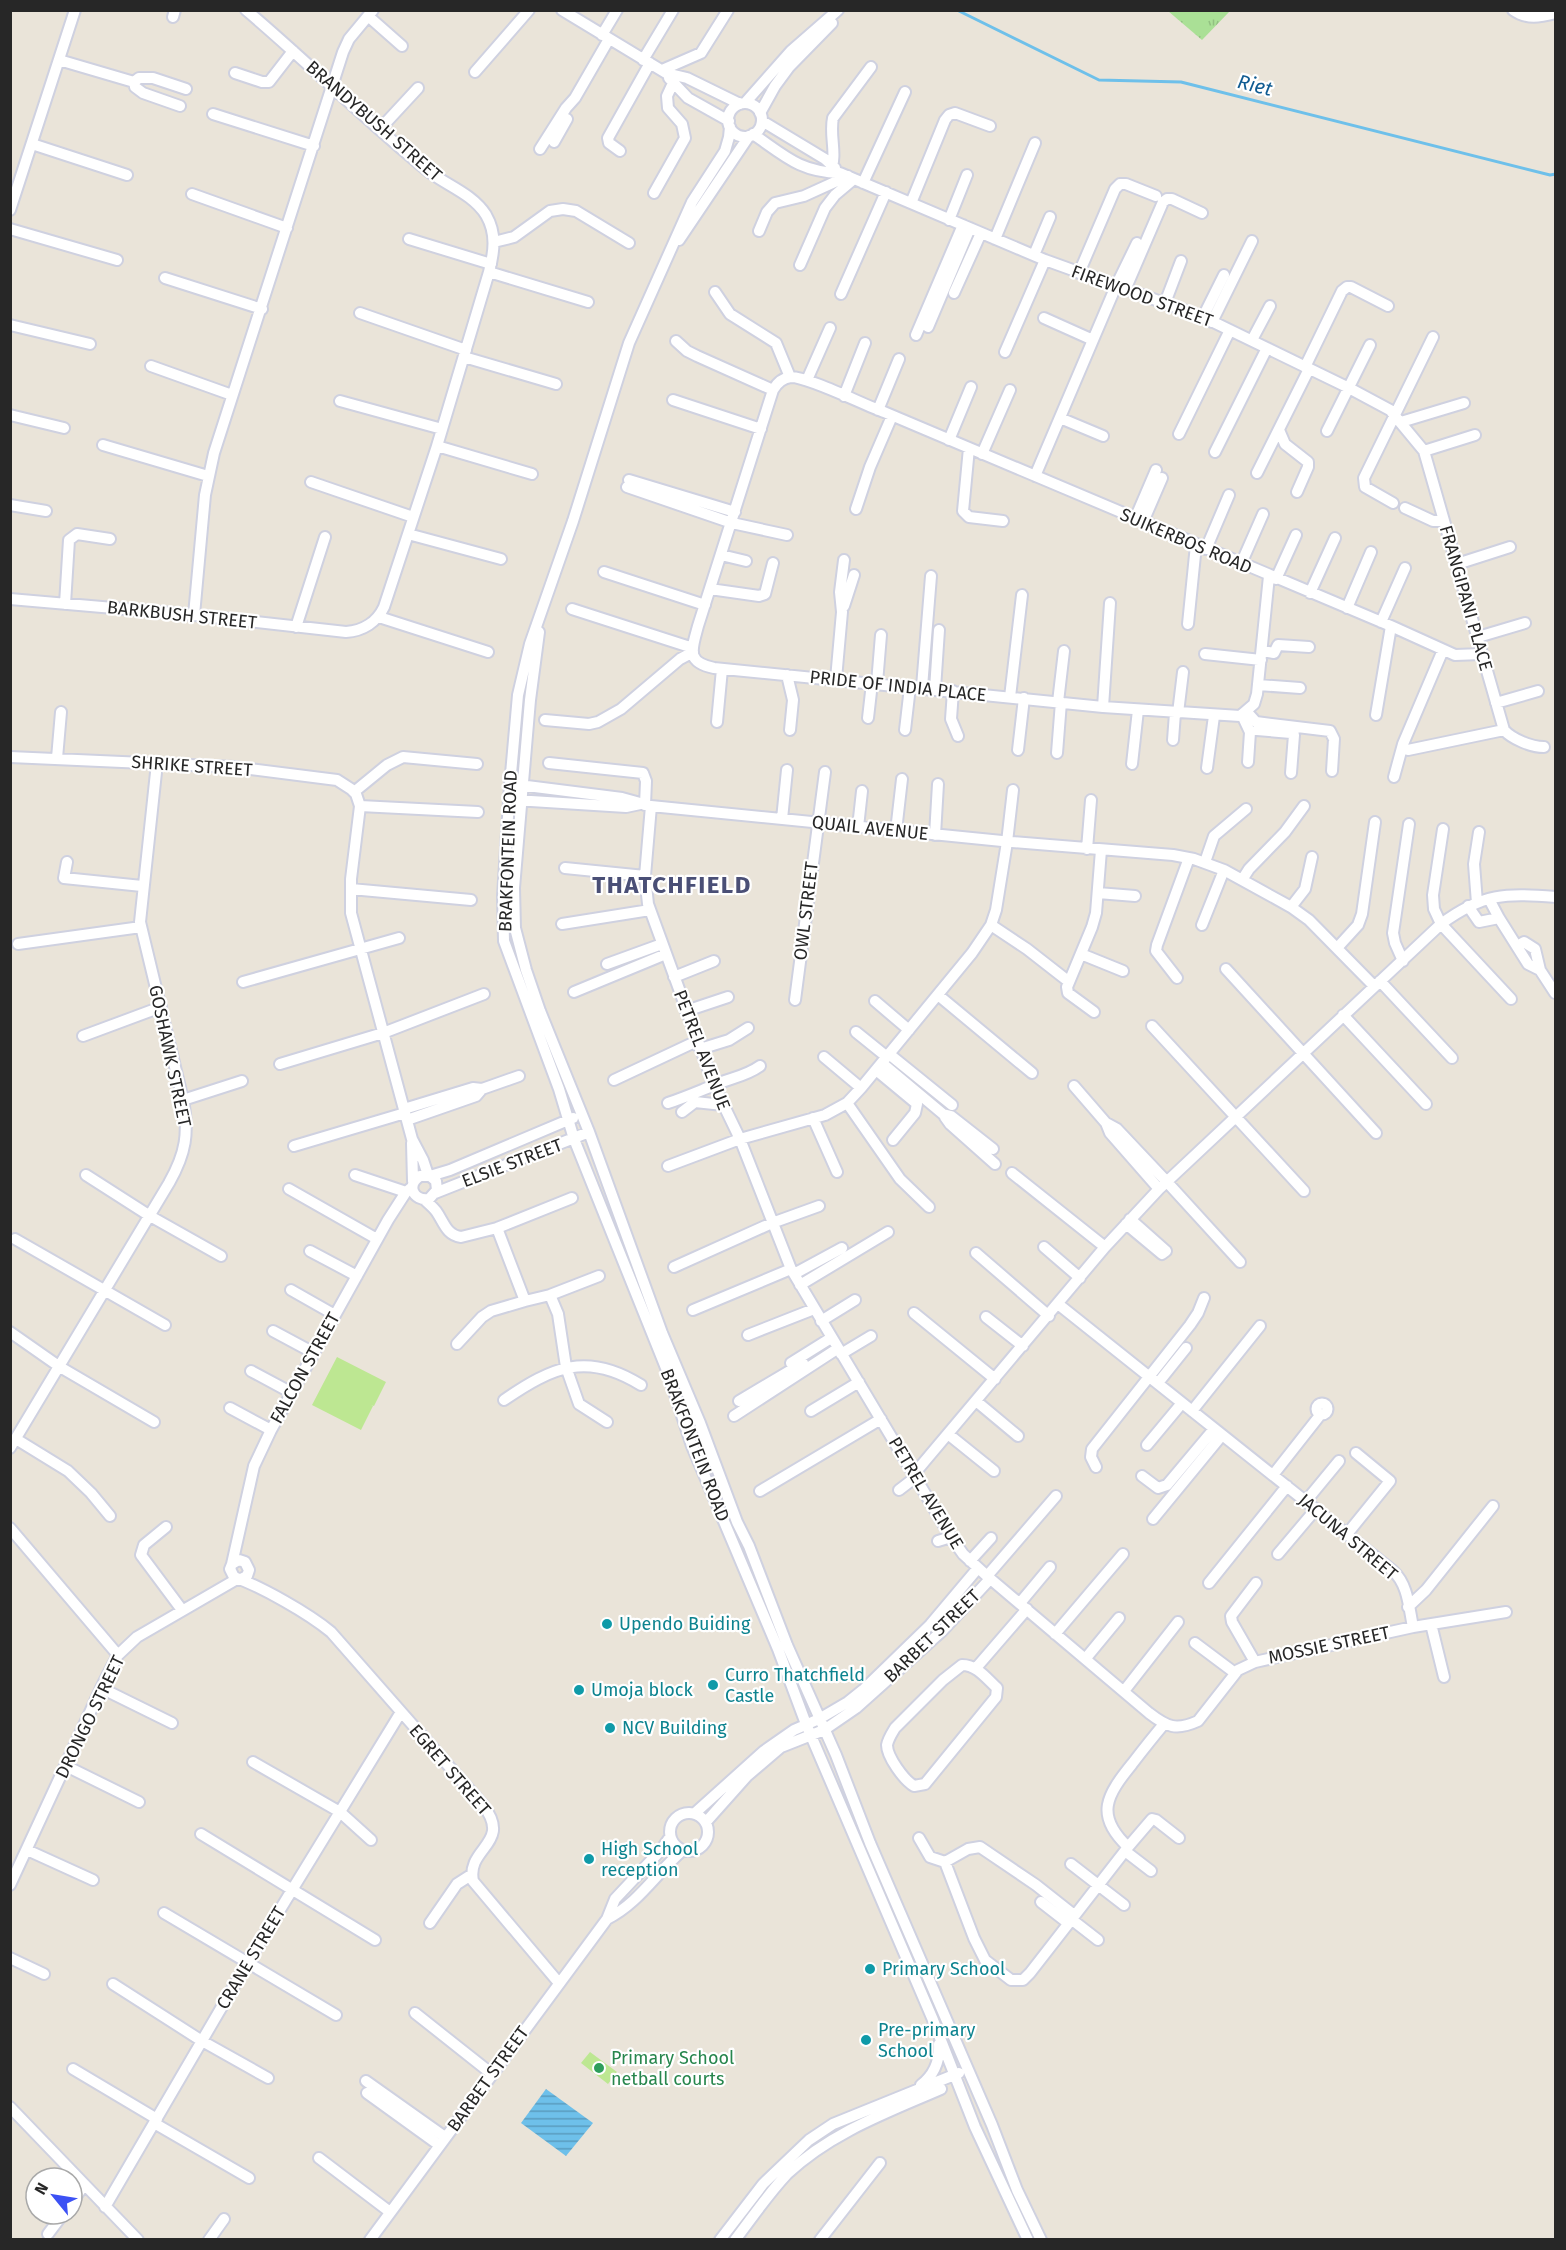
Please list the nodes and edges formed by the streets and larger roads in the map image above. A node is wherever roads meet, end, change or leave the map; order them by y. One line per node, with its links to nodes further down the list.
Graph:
1 (75, 10): 15 (street)
2 (529, 10): 18 (street)
3 (562, 10): 12 (street)
4 (617, 10): 12 (street)
5 (673, 10): 16 (street)
6 (728, 10): 19 (street)
7 (839, 10): 30 (street); 33 (street)
8 (1513, 10): 11 (street)
9 (252, 12): 14 (street, BRANDYBUSH STREET)
10 (370, 13): 13 (street); 23 (street)
11 (1556, 13)
12 (605, 37): 16 (street); 28 (street)
13 (402, 46)
14 (293, 51): 20 (street); 23 (street, BRANDYBUSH STREET)
15 (58, 60): 21 (street); 40 (street)
16 (646, 62): 19 (street); 44 (street)
17 (871, 67): 47 (street)
18 (475, 72)
19 (664, 72): 22 (street); 25 (street)
20 (235, 73)
21 (135, 82): 26 (street); 31 (street)
22 (673, 83): 29 (street); 51 (street)
23 (332, 86): 36 (street, BRANDYBUSH STREET); 41 (street)
24 (418, 88): 36 (street)
25 (706, 88): 29 (street); 30 (street)
26 (186, 89)
27 (905, 92): 47 (street)
28 (575, 98): 38 (street); 42 (street)
29 (697, 103): 34 (street)
30 (742, 103): 33 (street); 34 (street)
31 (180, 106)
32 (213, 114): 41 (street)
33 (761, 117): 37 (street); 43 (street, FIREWOOD STREET)
34 (729, 124): 37 (street); 69 (street, BRAKFONTEIN ROAD)
35 (990, 126): 53 (street)
36 (380, 129): 64 (street, BRANDYBUSH STREET)
37 (751, 135): 45 (street, FIREWOOD STREET); 69 (street, BRAKFONTEIN ROAD)
38 (554, 142)
39 (1035, 143): 65 (street)
40 (32, 144): 46 (street); 54 (street)
41 (314, 146): 59 (street)
42 (540, 149)
43 (810, 150): 45 (street); 47 (street, FIREWOOD STREET)
44 (620, 151)
45 (801, 166): 47 (street, FIREWOOD STREET)
46 (127, 175)
47 (845, 175): 49 (street, FIREWOOD STREET); 61 (street); 74 (street)
48 (967, 175): 57 (street)
49 (886, 192): 53 (street, FIREWOOD STREET); 82 (street)
50 (192, 194): 59 (street)
51 (654, 194)
52 (1156, 196): 76 (street)
53 (911, 203): 57 (street, FIREWOOD STREET)
54 (10, 210)
55 (1202, 213): 79 (street)
56 (1050, 217): 70 (street)
57 (949, 219): 58 (street, FIREWOOD STREET)
58 (966, 227): 62 (street, FIREWOOD STREET); 93 (street); 96 (street)
59 (287, 228): 87 (street)
60 (10, 229): 71 (street)
61 (759, 231)
62 (981, 233): 65 (street, FIREWOOD STREET); 81 (street)
63 (409, 238): 75 (street)
64 (494, 239): 67 (street); 75 (street)
65 (995, 239): 70 (street, FIREWOOD STREET)
66 (1252, 241): 91 (street)
67 (628, 243)
68 (1137, 243): 79 (street)
69 (670, 252): 195 (street, BRAKFONTEIN ROAD)
70 (1034, 255): 72 (street, FIREWOOD STREET)
71 (117, 260)
72 (1045, 260): 76 (street, FIREWOOD STREET); 105 (street)
73 (1181, 261): 84 (street)
74 (800, 265)
75 (490, 268): 83 (street); 106 (street)
76 (1079, 273): 79 (street, FIREWOOD STREET)
77 (1224, 275): 91 (street)
78 (165, 278): 87 (street)
79 (1121, 288): 84 (street, FIREWOOD STREET); 98 (street)
80 (715, 292): 111 (street)
81 (954, 293)
82 (841, 294)
83 (588, 302)
84 (1165, 303): 91 (street, FIREWOOD STREET)
85 (1270, 306): 99 (street)
86 (1388, 306): 109 (street)
87 (262, 309): 117 (street)
88 (360, 313): 106 (street)
89 (1044, 318): 98 (street)
90 (751, 319): 111 (street)
91 (1208, 319): 95 (street, FIREWOOD STREET)
92 (10, 325): 102 (street)
93 (928, 327)
94 (830, 328): 111 (street)
95 (1230, 330): 99 (street, FIREWOOD STREET); 131 (street)
96 (916, 335)
97 (1433, 337): 125 (street)
98 (1093, 340): 124 (street)
99 (1252, 340): 104 (street, FIREWOOD STREET)
100 (676, 341): 115 (street)
101 (865, 343): 118 (street)
102 (90, 344)
103 (1370, 345): 114 (street)
104 (1267, 348): 109 (street, FIREWOOD STREET); 139 (street)
105 (1005, 352)
106 (465, 354): 112 (street); 127 (street)
107 (899, 359): 122 (street)
108 (151, 366): 117 (street)
109 (1307, 368): 114 (street, FIREWOOD STREET); 129 (street)
110 (900, 375): 122 (street)
111 (799, 378): 115 (street); 118 (street, SUIKERBOS ROAD)
112 (556, 384)
113 (971, 387): 134 (street)
114 (1349, 388): 125 (street, FIREWOOD STREET); 130 (street)
115 (774, 389): 128 (street)
116 (1010, 390): 140 (street)
117 (232, 395): 144 (street)
118 (844, 396): 122 (street, SUIKERBOS ROAD)
119 (674, 400): 128 (street)
120 (340, 401): 127 (street)
121 (1464, 403): 125 (street)
122 (884, 413): 134 (street, SUIKERBOS ROAD); 152 (street)
123 (10, 415): 126 (street)
124 (1060, 418): 133 (street); 145 (street)
125 (1398, 419): 138 (street, FIREWOOD STREET); 149 (street)
126 (64, 428)
127 (442, 429): 136 (street)
128 (760, 429): 154 (street)
129 (1279, 430): 141 (street); 147 (street)
130 (1327, 431)
131 (1179, 434)
132 (1475, 435): 138 (street)
133 (1104, 436)
134 (949, 440): 137 (street, SUIKERBOS ROAD)
135 (103, 445): 144 (street)
136 (437, 446): 142 (street); 156 (street)
137 (969, 448): 140 (street, SUIKERBOS ROAD); 157 (street)
138 (1424, 451): 159 (street, FRANGIPANI PLACE)
139 (1215, 452)
140 (982, 454): 145 (street, SUIKERBOS ROAD)
141 (1257, 473)
142 (532, 474)
143 (1159, 474): 158 (street)
144 (208, 476): 193 (street)
145 (1035, 476): 158 (street, SUIKERBOS ROAD)
146 (311, 482): 156 (street)
147 (1297, 492)
148 (1229, 495): 167 (street)
149 (1393, 503)
150 (10, 505): 153 (street)
151 (1405, 508): 159 (street)
152 (856, 509)
153 (46, 511)
154 (735, 512): 160 (street); 160 (street)
155 (1263, 514): 175 (street)
156 (413, 517): 161 (street)
157 (1003, 521)
158 (1139, 521): 167 (street, SUIKERBOS ROAD)
159 (1444, 521): 176 (street, FRANGIPANI PLACE)
160 (732, 523): 162 (street); 170 (street)
161 (408, 534): 171 (street); 194 (street)
162 (787, 535)
163 (1296, 535): 181 (street)
164 (325, 537): 199 (street)
165 (1335, 538): 183 (street)
166 (110, 539): 188 (street)
167 (1201, 547): 175 (street, SUIKERBOS ROAD); 197 (street)
168 (1510, 548): 176 (street)
169 (1371, 552): 190 (street)
170 (721, 555): 173 (street); 182 (street)
171 (501, 559)
172 (843, 560): 192 (street)
173 (746, 561)
174 (772, 563): 182 (street)
175 (1241, 564): 181 (street, SUIKERBOS ROAD)
176 (1457, 564): 203 (street, FRANGIPANI PLACE)
177 (1405, 568): 198 (street)
178 (604, 572): 189 (street)
179 (854, 575): 192 (street)
180 (931, 576): 220 (street)
181 (1273, 577): 183 (street, SUIKERBOS ROAD); 202 (street)
182 (710, 589): 189 (street)
183 (1310, 593): 190 (street, SUIKERBOS ROAD)
184 (1022, 595): 224 (street)
185 (10, 599): 188 (street, BARKBUSH STREET)
186 (936, 600): 220 (street)
187 (1110, 603): 228 (street)
188 (65, 604): 193 (street, BARKBUSH STREET)
189 (705, 604): 206 (street)
190 (1347, 608): 198 (street, SUIKERBOS ROAD)
191 (572, 609): 206 (street)
192 (842, 612): 216 (street)
193 (194, 615): 199 (street, BARKBUSH STREET)
194 (379, 616): 199 (street, BARKBUSH STREET); 209 (street)
195 (539, 623): 264 (street, BRAKFONTEIN ROAD); 265 (street, BRAKFONTEIN ROAD)
196 (1525, 623): 203 (street)
197 (1188, 624)
198 (1386, 624): 207 (street, SUIKERBOS ROAD); 230 (street)
199 (296, 627)
200 (939, 630): 220 (street)
201 (881, 635): 217 (street)
202 (1264, 636): 204 (street); 212 (street)
203 (1478, 637): 210 (street, FRANGIPANI PLACE)
204 (1278, 645): 205 (street); 212 (street)
205 (1309, 647)
206 (693, 650): 213 (street, PRIDE OF INDIA PLACE); 236 (street)
207 (1443, 650): 210 (street, SUIKERBOS ROAD); 261 (street)
208 (1064, 651): 226 (street)
209 (488, 652)
210 (1482, 654): 227 (street, FRANGIPANI PLACE)
211 (1205, 657): 212 (street)
212 (1261, 658): 218 (street)
213 (722, 669): 215 (street, PRIDE OF INDIA PLACE); 237 (street)
214 (1183, 672): 232 (street)
215 (787, 675): 216 (street, PRIDE OF INDIA PLACE); 239 (street)
216 (837, 679): 217 (street, PRIDE OF INDIA PLACE)
217 (874, 683): 219 (street, PRIDE OF INDIA PLACE); 235 (street)
218 (1258, 685): 221 (street); 233 (street)
219 (909, 687): 220 (street, PRIDE OF INDIA PLACE); 240 (street)
220 (928, 688): 222 (street, PRIDE OF INDIA PLACE)
221 (1300, 688)
222 (953, 691): 224 (street, PRIDE OF INDIA PLACE); 242 (street)
223 (1538, 692): 227 (street)
224 (1010, 696): 225 (street, PRIDE OF INDIA PLACE)
225 (1024, 698): 226 (street, PRIDE OF INDIA PLACE); 245 (street)
226 (1062, 702): 228 (street, PRIDE OF INDIA PLACE); 244 (street); 249 (street)
227 (1496, 703): 241 (street, FRANGIPANI PLACE)
228 (1103, 707): 229 (street, PRIDE OF INDIA PLACE)
229 (1138, 710): 232 (street, PRIDE OF INDIA PLACE); 255 (street)
230 (1373, 711)
231 (61, 712): 251 (street)
232 (1177, 713): 234 (street, PRIDE OF INDIA PLACE); 243 (street)
233 (1244, 714): 234 (street, PRIDE OF INDIA PLACE); 238 (street); 238 (street)
234 (1214, 716): 256 (street)
235 (868, 718)
236 (545, 720)
237 (717, 722)
238 (1256, 726): 258 (street); 260 (street)
239 (790, 730)
240 (904, 730)
241 (1505, 732): 246 (street); 247 (street); 248 (street)
242 (958, 736)
243 (1173, 740)
244 (1064, 741)
245 (1018, 750)
246 (1408, 750)
247 (1438, 750)
248 (1556, 751)
249 (1057, 753)
250 (10, 757): 251 (street, SHRIKE STREET)
251 (57, 758): 252 (street, SHRIKE STREET)
252 (157, 763): 268 (street, SHRIKE STREET); 297 (street, GOSHAWK STREET)
253 (549, 763): 273 (street, PETREL AVENUE)
254 (477, 764): 268 (street)
255 (1132, 764)
256 (1208, 768)
257 (787, 770): 278 (street)
258 (1332, 771)
259 (825, 772): 280 (street, OWL STREET)
260 (1291, 773)
261 (1394, 777)
262 (902, 779): 284 (street)
263 (938, 784): 286 (street)
264 (510, 785): 265 (street, QUAIL AVENUE); 269 (street, BRAKFONTEIN ROAD)
265 (524, 786): 270 (street, QUAIL AVENUE); 271 (street, BRAKFONTEIN ROAD)
266 (1013, 790): 287 (street)
267 (862, 791): 282 (street)
268 (354, 792): 274 (street)
269 (508, 799): 271 (street, QUAIL AVENUE); 375 (street, BRAKFONTEIN ROAD)
270 (590, 799): 271 (street, QUAIL AVENUE); 273 (street, QUAIL AVENUE)
271 (522, 800): 371 (street, BRAKFONTEIN ROAD)
272 (1091, 800): 288 (street)
273 (645, 805): 278 (street, QUAIL AVENUE); 295 (street, PETREL AVENUE)
274 (360, 806): 277 (street); 298 (street)
275 (1304, 806): 296 (street)
276 (1246, 809): 292 (street)
277 (478, 812)
278 (782, 819): 280 (street, QUAIL AVENUE)
279 (1375, 822): 316 (street)
280 (817, 823): 282 (street, QUAIL AVENUE); 337 (street, OWL STREET)
281 (1410, 824): 321 (street)
282 (858, 827): 284 (street, QUAIL AVENUE)
283 (1443, 829): 310 (street)
284 (897, 831): 286 (street, QUAIL AVENUE)
285 (1479, 832): 305 (street)
286 (935, 835): 287 (street, QUAIL AVENUE)
287 (1008, 842): 288 (street, QUAIL AVENUE); 311 (street)
288 (1093, 849): 290 (street, QUAIL AVENUE); 299 (street); 304 (street)
289 (1312, 857): 306 (street)
290 (1189, 858): 292 (street, QUAIL AVENUE); 326 (street)
291 (67, 862): 297 (street)
292 (1204, 862): 294 (street, QUAIL AVENUE)
293 (565, 868): 295 (street)
294 (1224, 870): 296 (street, QUAIL AVENUE); 312 (street)
295 (645, 876): 307 (street, PETREL AVENUE)
296 (1242, 880): 306 (street, QUAIL AVENUE)
297 (142, 886): 313 (street, GOSHAWK STREET)
298 (351, 889): 303 (street); 317 (street)
299 (1098, 893): 300 (street); 319 (street)
300 (1135, 896)
301 (1556, 897): 302 (street)
302 (1490, 899): 305 (street); 308 (street)
303 (471, 900)
304 (1091, 902)
305 (1473, 904): 308 (street); 310 (street)
306 (1290, 907): 316 (street, QUAIL AVENUE)
307 (650, 910): 309 (street); 318 (street, PETREL AVENUE)
308 (1499, 918): 332 (street)
309 (562, 924)
310 (1441, 924): 321 (street); 336 (street)
311 (991, 925): 328 (street); 334 (street)
312 (1202, 925)
313 (141, 927): 315 (street); 339 (street, GOSHAWK STREET)
314 (399, 938): 317 (street)
315 (18, 944)
316 (1337, 948): 330 (street, QUAIL AVENUE)
317 (360, 949): 329 (street); 347 (street)
318 (664, 949): 322 (street); 325 (street, PETREL AVENUE); 327 (street); 331 (street)
319 (1081, 954): 324 (street); 328 (street)
320 (714, 961): 325 (street)
321 (1403, 961): 330 (street)
322 (607, 964)
323 (1226, 969): 350 (street)
324 (1123, 971)
325 (674, 977): 340 (street, PETREL AVENUE)
326 (1177, 978)
327 (589, 979)
328 (1068, 981): 341 (street)
329 (243, 982)
330 (1377, 983): 342 (street); 352 (street, QUAIL AVENUE)
331 (574, 992)
332 (1555, 993)
333 (484, 994): 347 (street)
334 (938, 995): 345 (street); 356 (street)
335 (728, 997): 340 (street)
336 (1511, 999)
337 (795, 1000)
338 (875, 1001): 345 (street)
339 (161, 1007): 348 (street); 363 (street, GOSHAWK STREET)
340 (686, 1011): 349 (street, PETREL AVENUE)
341 (1094, 1012)
342 (1343, 1015): 350 (street); 366 (street)
343 (1152, 1026): 373 (street)
344 (748, 1028): 349 (street)
345 (909, 1030): 353 (street)
346 (856, 1032): 353 (street)
347 (383, 1033): 354 (street); 370 (street)
348 (83, 1036)
349 (698, 1045): 358 (street); 360 (street, PETREL AVENUE)
350 (1304, 1052): 373 (street); 377 (street)
351 (824, 1057): 362 (street)
352 (1452, 1058)
353 (884, 1061): 362 (street); 368 (street); 372 (street); 381 (street)
354 (280, 1064)
355 (760, 1066): 360 (street)
356 (1032, 1072)
357 (519, 1076): 370 (street)
358 (614, 1080)
359 (242, 1081): 363 (street)
360 (714, 1085): 364 (street); 367 (street, PETREL AVENUE)
361 (1074, 1086): 391 (street)
362 (861, 1088): 365 (street)
363 (183, 1100): 401 (street, GOSHAWK STREET)
364 (668, 1103)
365 (847, 1103): 374 (street); 400 (street)
366 (1426, 1104)
367 (723, 1105): 369 (street); 378 (street, PETREL AVENUE)
368 (952, 1105)
369 (682, 1112)
370 (405, 1114): 380 (street); 382 (street)
371 (582, 1114): 375 (street, ELSIE STREET); 376 (street, BRAKFONTEIN ROAD)
372 (943, 1114): 383 (street); 384 (street)
373 (1235, 1116): 391 (street); 394 (street)
374 (813, 1118): 378 (street); 386 (street)
375 (568, 1120): 379 (street, BRAKFONTEIN ROAD); 390 (street, ELSIE STREET)
376 (589, 1132): 379 (street, ELSIE STREET); 530 (street, BRAKFONTEIN ROAD)
377 (1376, 1133)
378 (740, 1138): 385 (street); 403 (street, PETREL AVENUE)
379 (574, 1139): 395 (street, ELSIE STREET); 532 (street, BRAKFONTEIN ROAD)
380 (412, 1140): 390 (street); 392 (street)
381 (893, 1140)
382 (294, 1146)
383 (993, 1149)
384 (995, 1164)
385 (668, 1166)
386 (837, 1172)
387 (1012, 1173): 411 (street)
388 (86, 1175): 401 (street)
389 (355, 1175): 392 (street)
390 (428, 1175): 392 (street); 395 (street)
391 (1163, 1185): 402 (street); 415 (street)
392 (410, 1186): 395 (street); 398 (street, FALCON STREET)
393 (289, 1189): 408 (street)
394 (1304, 1191)
395 (428, 1197): 398 (street); 404 (street)
396 (572, 1198): 404 (street)
397 (299, 1201): 408 (street)
398 (398, 1205): 408 (street, FALCON STREET)
399 (819, 1206): 403 (street)
400 (929, 1207)
401 (150, 1216): 414 (street); 423 (street, GOSHAWK STREET)
402 (1128, 1222): 406 (street); 411 (street)
403 (772, 1223): 416 (street); 417 (street, PETREL AVENUE)
404 (497, 1228): 427 (street)
405 (888, 1232): 421 (street)
406 (1146, 1237)
407 (15, 1239): 423 (street)
408 (376, 1241): 418 (street, FALCON STREET)
409 (1044, 1247): 420 (street)
410 (842, 1248): 417 (street)
411 (1106, 1248): 420 (street)
412 (310, 1251): 418 (street)
413 (976, 1253): 433 (street)
414 (221, 1257)
415 (1240, 1262)
416 (674, 1267)
417 (793, 1271): 421 (street, PETREL AVENUE); 430 (street)
418 (357, 1276): 432 (street, FALCON STREET)
419 (599, 1276): 424 (street)
420 (1080, 1278): 428 (street)
421 (800, 1285): 429 (street, PETREL AVENUE)
422 (291, 1290): 432 (street)
423 (105, 1292): 436 (street); 447 (street, GOSHAWK STREET)
424 (549, 1295): 427 (street); 448 (street)
425 (1204, 1298): 452 (street)
426 (855, 1300): 435 (street)
427 (525, 1301): 442 (street)
428 (1058, 1305): 433 (street); 452 (street, JACUNA STREET)
429 (814, 1309): 435 (street, PETREL AVENUE); 440 (street)
430 (693, 1310)
431 (914, 1313): 451 (street)
432 (335, 1315): 446 (street, FALCON STREET)
433 (1049, 1316): 444 (street)
434 (986, 1317): 444 (street)
435 (821, 1321): 443 (street, PETREL AVENUE)
436 (165, 1325)
437 (1260, 1326): 462 (street)
438 (273, 1331): 446 (street)
439 (10, 1332): 447 (street)
440 (748, 1335)
441 (871, 1336): 443 (street)
442 (457, 1344)
443 (836, 1346): 450 (street); 453 (street, PETREL AVENUE); 457 (street); 464 (street)
444 (1023, 1346): 451 (street)
445 (1186, 1348): 452 (street)
446 (314, 1353): 455 (street, FALCON STREET)
447 (60, 1367): 466 (street); 472 (street, GOSHAWK STREET)
448 (566, 1367): 454 (street); 456 (street); 467 (street)
449 (251, 1371): 455 (street)
450 (778, 1371)
451 (995, 1379): 458 (street)
452 (1154, 1379): 459 (street, JACUNA STREET); 476 (street)
453 (859, 1382): 461 (street); 465 (street, PETREL AVENUE)
454 (641, 1385)
455 (292, 1393): 468 (street, FALCON STREET)
456 (504, 1400)
457 (739, 1401)
458 (976, 1401): 470 (street); 471 (street)
459 (1182, 1403): 462 (street, JACUNA STREET); 473 (street)
460 (230, 1408): 468 (street)
461 (812, 1411)
462 (1192, 1411): 469 (street, JACUNA STREET)
463 (1319, 1413): 478 (street)
464 (734, 1416)
465 (881, 1419): 479 (street, PETREL AVENUE); 483 (street)
466 (154, 1422)
467 (607, 1422)
468 (271, 1430): 497 (street, FALCON STREET)
469 (1218, 1432): 478 (street, JACUNA STREET); 480 (street); 490 (street)
470 (948, 1434): 477 (street); 479 (street)
471 (1018, 1436)
472 (13, 1444): 489 (street)
473 (1147, 1445)
474 (1356, 1453): 493 (street)
475 (1339, 1461): 485 (street)
476 (1096, 1467)
477 (994, 1471)
478 (1271, 1473): 481 (street, JACUNA STREET)
479 (915, 1476): 482 (street); 494 (street, PETREL AVENUE)
480 (1142, 1476)
481 (1287, 1485): 485 (street, JACUNA STREET); 505 (street, JACUNA STREET)
482 (899, 1490)
483 (760, 1491)
484 (1056, 1496): 503 (street)
485 (1306, 1501): 488 (street, JACUNA STREET)
486 (1043, 1502): 503 (street)
487 (1493, 1506): 509 (street)
488 (1316, 1509): 493 (street, JACUNA STREET); 499 (street)
489 (110, 1516)
490 (1153, 1519)
491 (166, 1527): 510 (street)
492 (10, 1528): 521 (street)
493 (1347, 1534): 509 (street, JACUNA STREET)
494 (951, 1537): 496 (street); 503 (street, PETREL AVENUE)
495 (991, 1538): 503 (street)
496 (938, 1541)
497 (238, 1542): 501 (street); 504 (street, FALCON STREET)
498 (1124, 1554): 518 (street)
499 (1278, 1554)
500 (1112, 1558): 518 (street)
501 (247, 1566): 504 (street, DRONGO STREET); 504 (street); 507 (street)
502 (1050, 1567): 508 (street)
503 (981, 1571): 508 (street, PETREL AVENUE); 512 (street, BARBET STREET); 516 (street, BARBET STREET)
504 (235, 1573): 507 (street, EGRET STREET); 510 (street, DRONGO STREET)
505 (1209, 1583)
506 (1256, 1583): 523 (street)
507 (259, 1588): 529 (street, EGRET STREET)
508 (1023, 1606): 518 (street, PETREL AVENUE); 524 (street)
509 (1408, 1607): 517 (street, JACUNA STREET)
510 (182, 1610): 521 (street, DRONGO STREET)
511 (1506, 1611): 515 (street, MOSSIE STREET)
512 (937, 1617): 516 (street); 530 (street, BARBET STREET)
513 (1119, 1618): 522 (street)
514 (1178, 1622): 528 (street)
515 (1431, 1624): 517 (street, MOSSIE STREET); 526 (street)
516 (947, 1626): 534 (street, BARBET STREET)
517 (1413, 1627): 523 (street, MOSSIE STREET)
518 (1053, 1632): 522 (street, PETREL AVENUE)
519 (1195, 1643): 525 (street)
520 (1152, 1646): 528 (street)
521 (118, 1655): 527 (street, DRONGO STREET)
522 (1086, 1658): 528 (street, PETREL AVENUE)
523 (1255, 1662): 525 (street, MOSSIE STREET)
524 (976, 1668): 524 (street)
525 (1235, 1673): 533 (street, MOSSIE STREET)
526 (1444, 1677)
527 (101, 1688): 531 (street); 537 (street, DRONGO STREET)
528 (1121, 1689): 533 (street, PETREL AVENUE)
529 (401, 1712): 539 (street, CRANE STREET); 553 (street, EGRET STREET)
530 (819, 1719): 532 (street, BARBET STREET); 534 (street, BRAKFONTEIN ROAD)
531 (172, 1723)
532 (806, 1724): 535 (street, BRAKFONTEIN ROAD); 540 (street, BARBET STREET)
533 (1164, 1724): 547 (street)
534 (824, 1730): 535 (street, BARBET STREET); 576 (street, BRAKFONTEIN ROAD)
535 (810, 1735): 541 (street, BARBET STREET); 573 (street, BRAKFONTEIN ROAD)
536 (253, 1762): 539 (street)
537 (66, 1766): 538 (street); 548 (street, DRONGO STREET)
538 (139, 1802)
539 (340, 1812): 546 (street); 557 (street, CRANE STREET)
540 (695, 1813): 541 (street); 543 (street)
541 (706, 1822): 549 (street)
542 (201, 1834): 557 (street)
543 (670, 1837): 549 (street); 561 (street, BARBET STREET)
544 (919, 1838): 550 (street)
545 (1179, 1838): 547 (street)
546 (370, 1840)
547 (1126, 1849): 552 (street); 556 (street)
548 (27, 1850): 554 (street); 555 (street, DRONGO STREET)
549 (683, 1850): 561 (street, BARBET STREET)
550 (945, 1862): 562 (street); 562 (street)
551 (1071, 1864): 556 (street)
552 (1151, 1871)
553 (471, 1875): 563 (street); 569 (street)
554 (93, 1880)
555 (10, 1885)
556 (1098, 1885): 559 (street); 562 (street)
557 (293, 1889): 564 (street); 567 (street, CRANE STREET)
558 (1041, 1902): 562 (street)
559 (1124, 1905)
560 (164, 1913): 567 (street)
561 (607, 1919): 569 (street, BARBET STREET)
562 (1071, 1919): 565 (street)
563 (430, 1923)
564 (375, 1940)
565 (1098, 1940)
566 (10, 1958): 568 (street)
567 (248, 1962): 572 (street); 574 (street, CRANE STREET)
568 (44, 1974)
569 (559, 1983): 577 (street, BARBET STREET)
570 (113, 1984): 574 (street)
571 (415, 2013): 577 (street)
572 (336, 2015)
573 (933, 2020): 578 (street, BRAKFONTEIN ROAD); 582 (street)
574 (202, 2041): 579 (street); 584 (street, CRANE STREET)
575 (73, 2069): 584 (street)
576 (969, 2072): 578 (street); 596 (street, BRAKFONTEIN ROAD)
577 (492, 2074): 585 (street, BARBET STREET)
578 (955, 2078): 582 (street); 596 (street, BRAKFONTEIN ROAD); 601 (street)
579 (268, 2079)
580 (366, 2081): 585 (street)
581 (367, 2093): 585 (street)
582 (909, 2095): 600 (street)
583 (10, 2107): 588 (street)
584 (156, 2121): 589 (street); 591 (street, CRANE STREET)
585 (442, 2141): 592 (street, BARBET STREET)
586 (319, 2158): 592 (street)
587 (880, 2163): 602 (street)
588 (66, 2166)
589 (249, 2178)
590 (84, 2185): 591 (street)
591 (105, 2207): 597 (street)
592 (390, 2212): 599 (street, BARBET STREET)
593 (224, 2219): 598 (street)
594 (54, 2226): 595 (street)
595 (48, 2234)
596 (1036, 2239)
597 (138, 2240)
598 (209, 2240)
599 (370, 2240)
600 (720, 2240)
601 (735, 2240)
602 (820, 2240)

